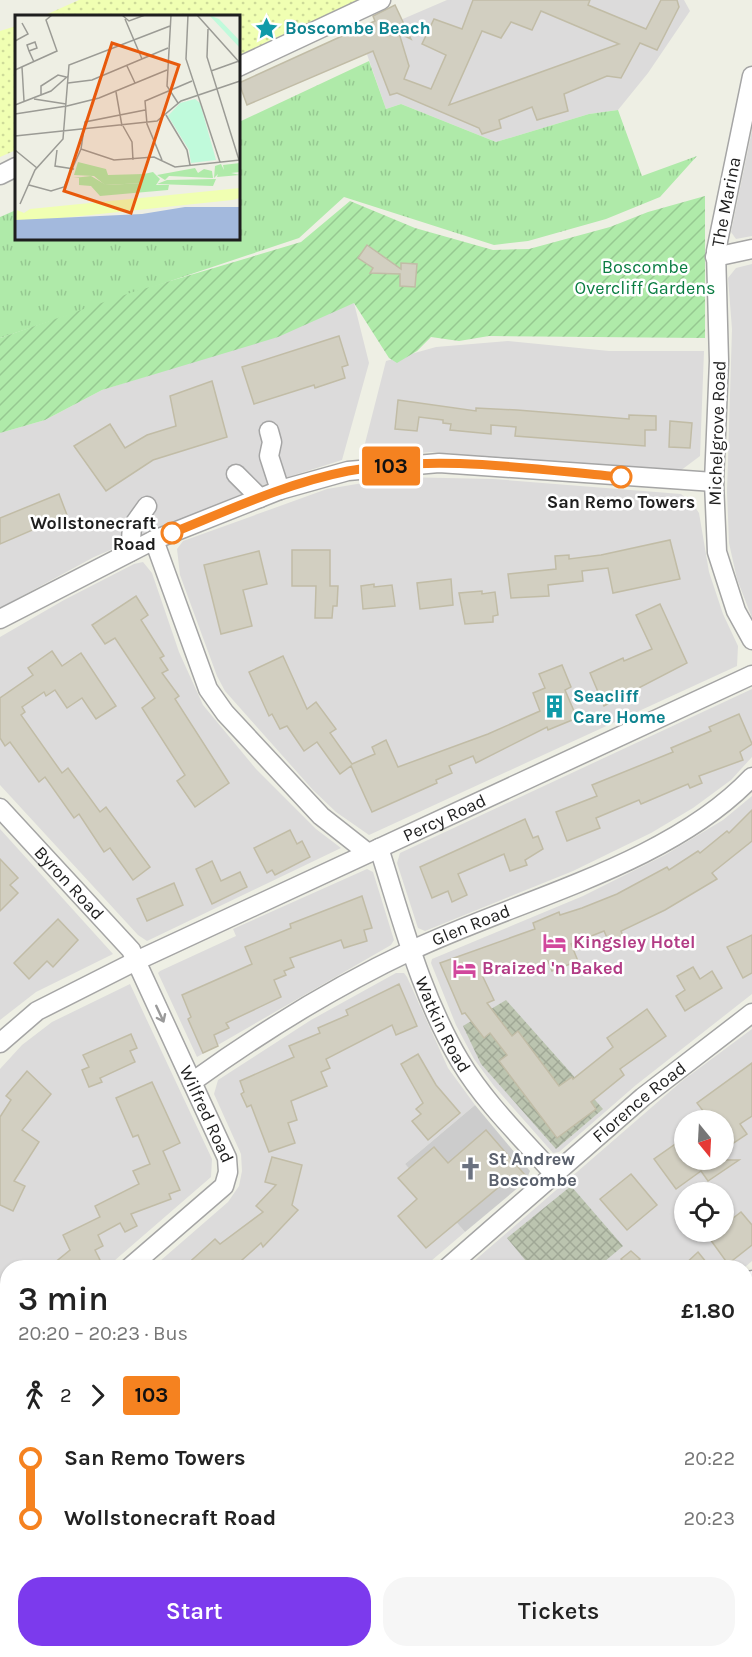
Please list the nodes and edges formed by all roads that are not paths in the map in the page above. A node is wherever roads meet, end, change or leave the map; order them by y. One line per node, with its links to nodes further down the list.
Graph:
1 (381, 0): 2 (street)
2 (240, 66)
3 (752, 76): 7 (street, The Marina)
4 (15, 168): 5 (street)
5 (0, 175)
6 (752, 249): 7 (street)
7 (716, 257): 10 (street, Michelgrove Road)
8 (269, 431): 11 (street)
9 (236, 474): 12 (street)
10 (714, 482): 11 (street); 17 (street, Michelgrove Road)
11 (280, 490): 12 (street)
12 (260, 498): 14 (street)
13 (147, 506): 15 (street)
14 (154, 540): 15 (street); 21 (street)
15 (130, 552): 16 (street)
16 (0, 619)
17 (752, 640)
18 (752, 675): 21 (street, Percy Road)
19 (752, 777): 22 (street, Glen Road)
20 (0, 808): 23 (street, Byron Road)
21 (373, 850): 22 (street, Watkin Road); 23 (street, Percy Road)
22 (411, 950): 26 (street, Glen Road); 27 (street, Watkin Road)
23 (136, 961): 25 (street, Percy Road); 26 (street, Wilfred Road, one-way to 26)
24 (752, 1013): 27 (street, Florence Road)
25 (0, 1043)
26 (192, 1082): 28 (street, Wilfred Road)
27 (554, 1174): 29 (street, Florence Road)
28 (138, 1260)
29 (456, 1260)

